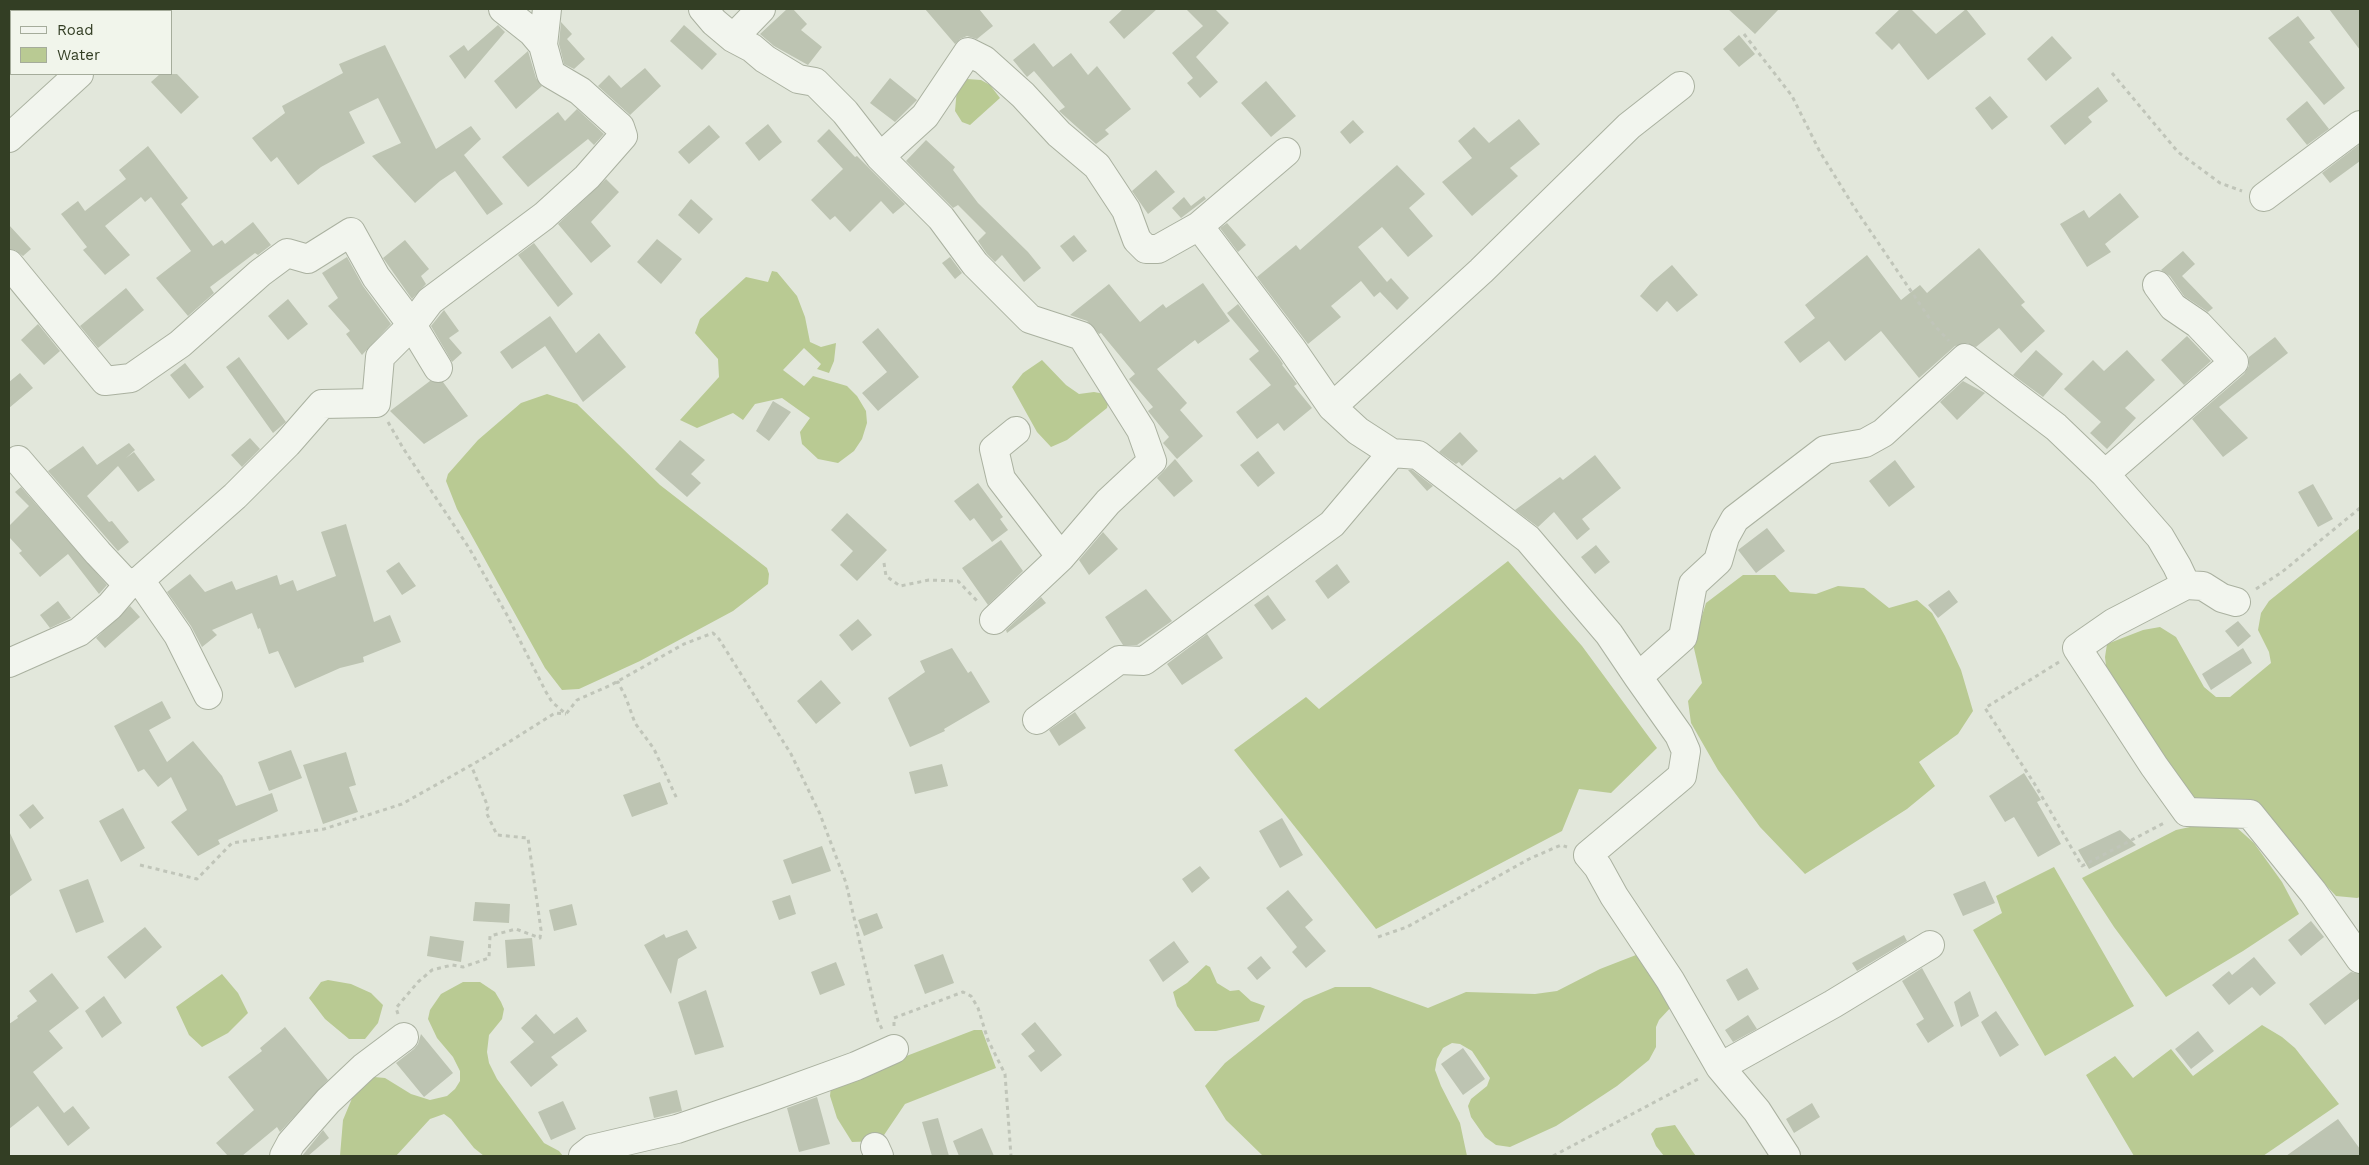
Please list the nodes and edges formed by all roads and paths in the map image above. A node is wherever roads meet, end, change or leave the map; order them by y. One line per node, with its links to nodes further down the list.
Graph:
1 (503, 9): 7 (street)
2 (547, 9): 7 (street)
3 (703, 9): 6 (street)
4 (761, 9): 6 (street)
5 (1744, 34): 20 (path)
6 (733, 38): 14 (street)
7 (543, 45): 19 (street)
8 (2112, 73): 15 (path)
9 (79, 75): 12 (street)
10 (1680, 86): 23 (street)
11 (2360, 125): 15 (street)
12 (9, 138)
13 (1286, 152): 16 (street)
14 (880, 157): 16 (street); 29 (street)
15 (2264, 197)
16 (1199, 226): 23 (street)
17 (9, 264): 19 (street)
18 (2157, 285): 27 (street)
19 (412, 325): 21 (street); 22 (street)
20 (1965, 358): 27 (street); 37 (street)
21 (438, 368)
22 (376, 403): 31 (street); 40 (path)
23 (1332, 407): 25 (street)
24 (1016, 431): 29 (street)
25 (1392, 453): 37 (street); 41 (street)
26 (18, 460): 31 (street)
27 (2105, 474): 32 (street)
28 (2360, 508): 33 (path)
29 (1061, 556): 34 (street)
30 (884, 563): 34 (path)
31 (134, 582): 36 (street); 39 (street)
32 (2186, 585): 33 (street); 35 (street)
33 (2236, 602)
34 (994, 620)
35 (2077, 648): 44 (street); 44 (path)
36 (9, 663)
37 (1638, 677): 45 (street)
38 (611, 685): 40 (path); 43 (path); 51 (path)
39 (208, 695)
40 (566, 714): 42 (path)
41 (1037, 720)
42 (472, 765): 46 (path); 50 (path)
43 (677, 799)
44 (2187, 812): 49 (street)
45 (1588, 855): 47 (path); 52 (street)
46 (140, 865)
47 (1378, 937)
48 (1930, 945): 52 (street)
49 (2360, 959)
50 (404, 1037): 53 (street)
51 (894, 1049): 54 (street); 55 (path)
52 (1720, 1067): 56 (path); 57 (street)
53 (284, 1156)
54 (582, 1156)
55 (1010, 1156)
56 (1553, 1156)
57 (1786, 1156)

